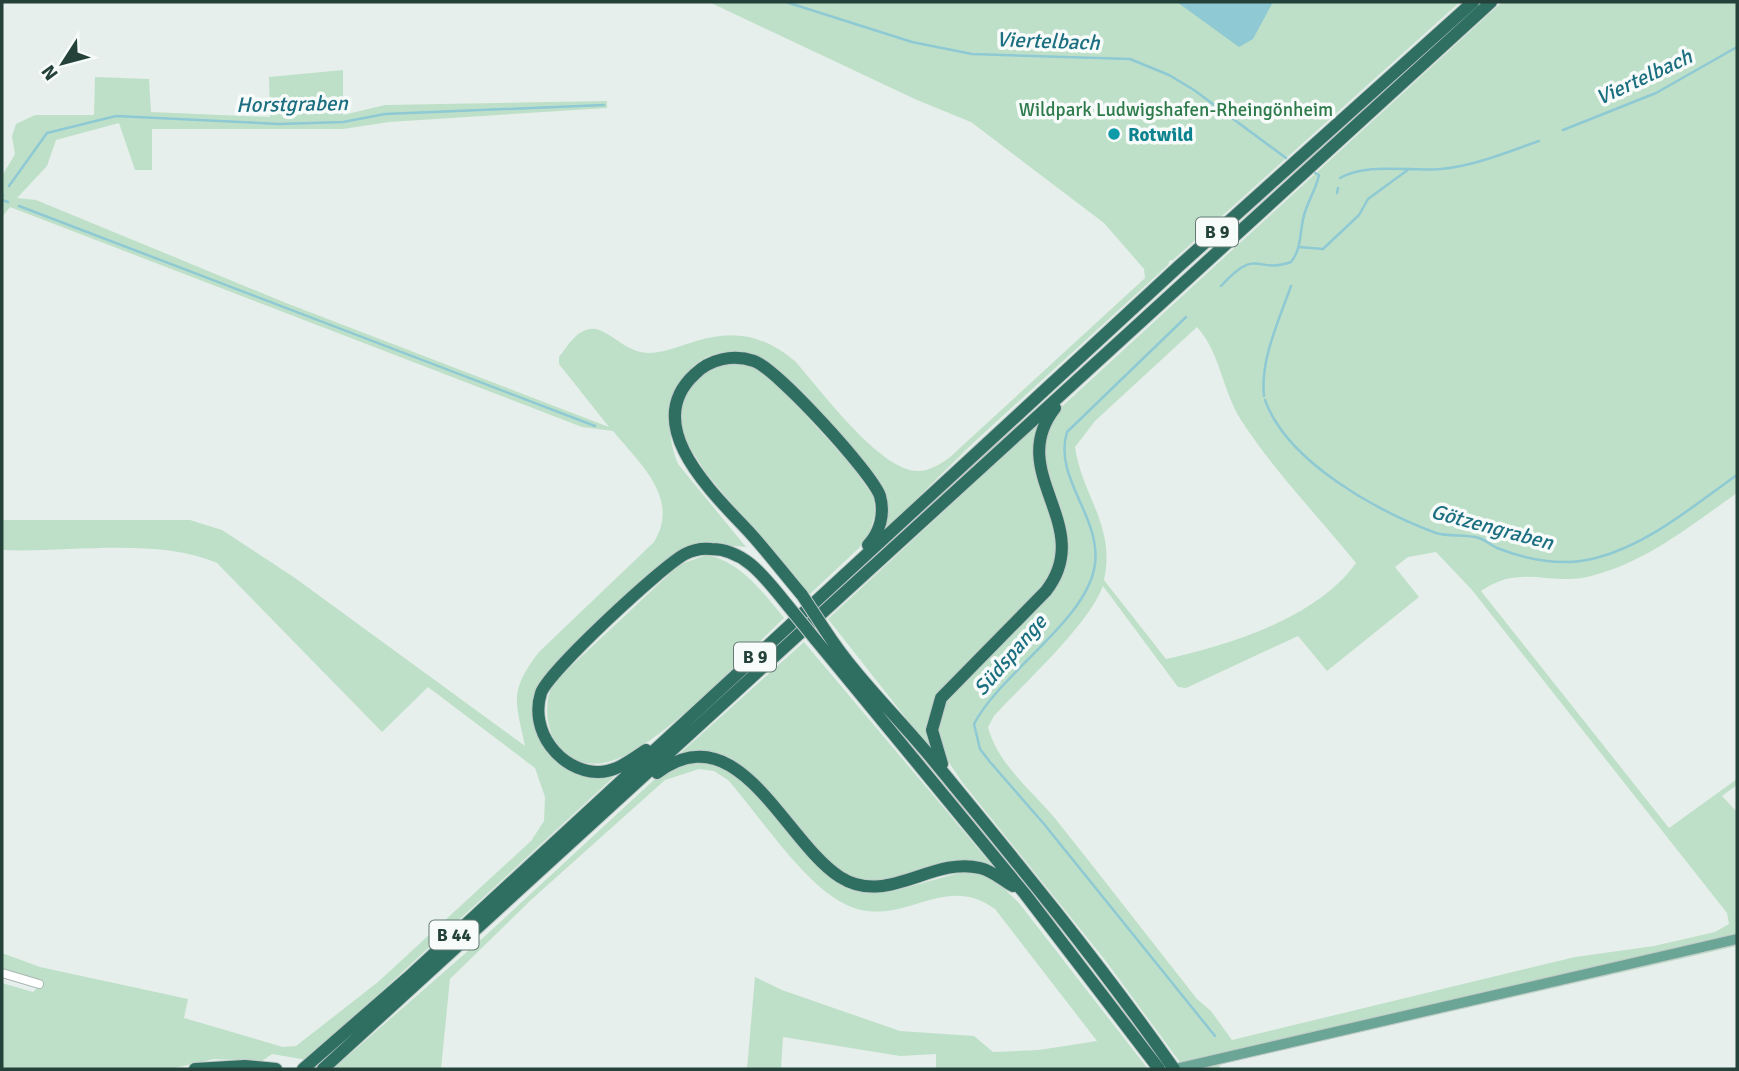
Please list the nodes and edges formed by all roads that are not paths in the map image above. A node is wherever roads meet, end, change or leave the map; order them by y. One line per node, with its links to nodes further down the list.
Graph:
1 (1473, 2): 4 (highway, B 9)
2 (1491, 2): 3 (highway, B 9)
3 (1074, 382): 7 (highway); 8 (highway, B 9)
4 (849, 571): 5 (highway, bridge); 6 (highway, B 9)
5 (820, 634): 6 (highway, bridge); 7 (highway); 9 (highway)
6 (662, 744): 16 (highway, B 44)
7 (947, 777): 13 (highway)
8 (631, 788): 9 (highway); 17 (highway, B 44)
9 (1025, 894): 13 (highway)
10 (1737, 939): 19 (main road)
11 (2, 973): 12 (street)
12 (38, 984)
13 (1152, 1048): 18 (highway); 19 (highway)
14 (195, 1069): 15 (highway)
15 (273, 1069)
16 (303, 1069)
17 (323, 1069)
18 (1159, 1069)
19 (1175, 1069)

